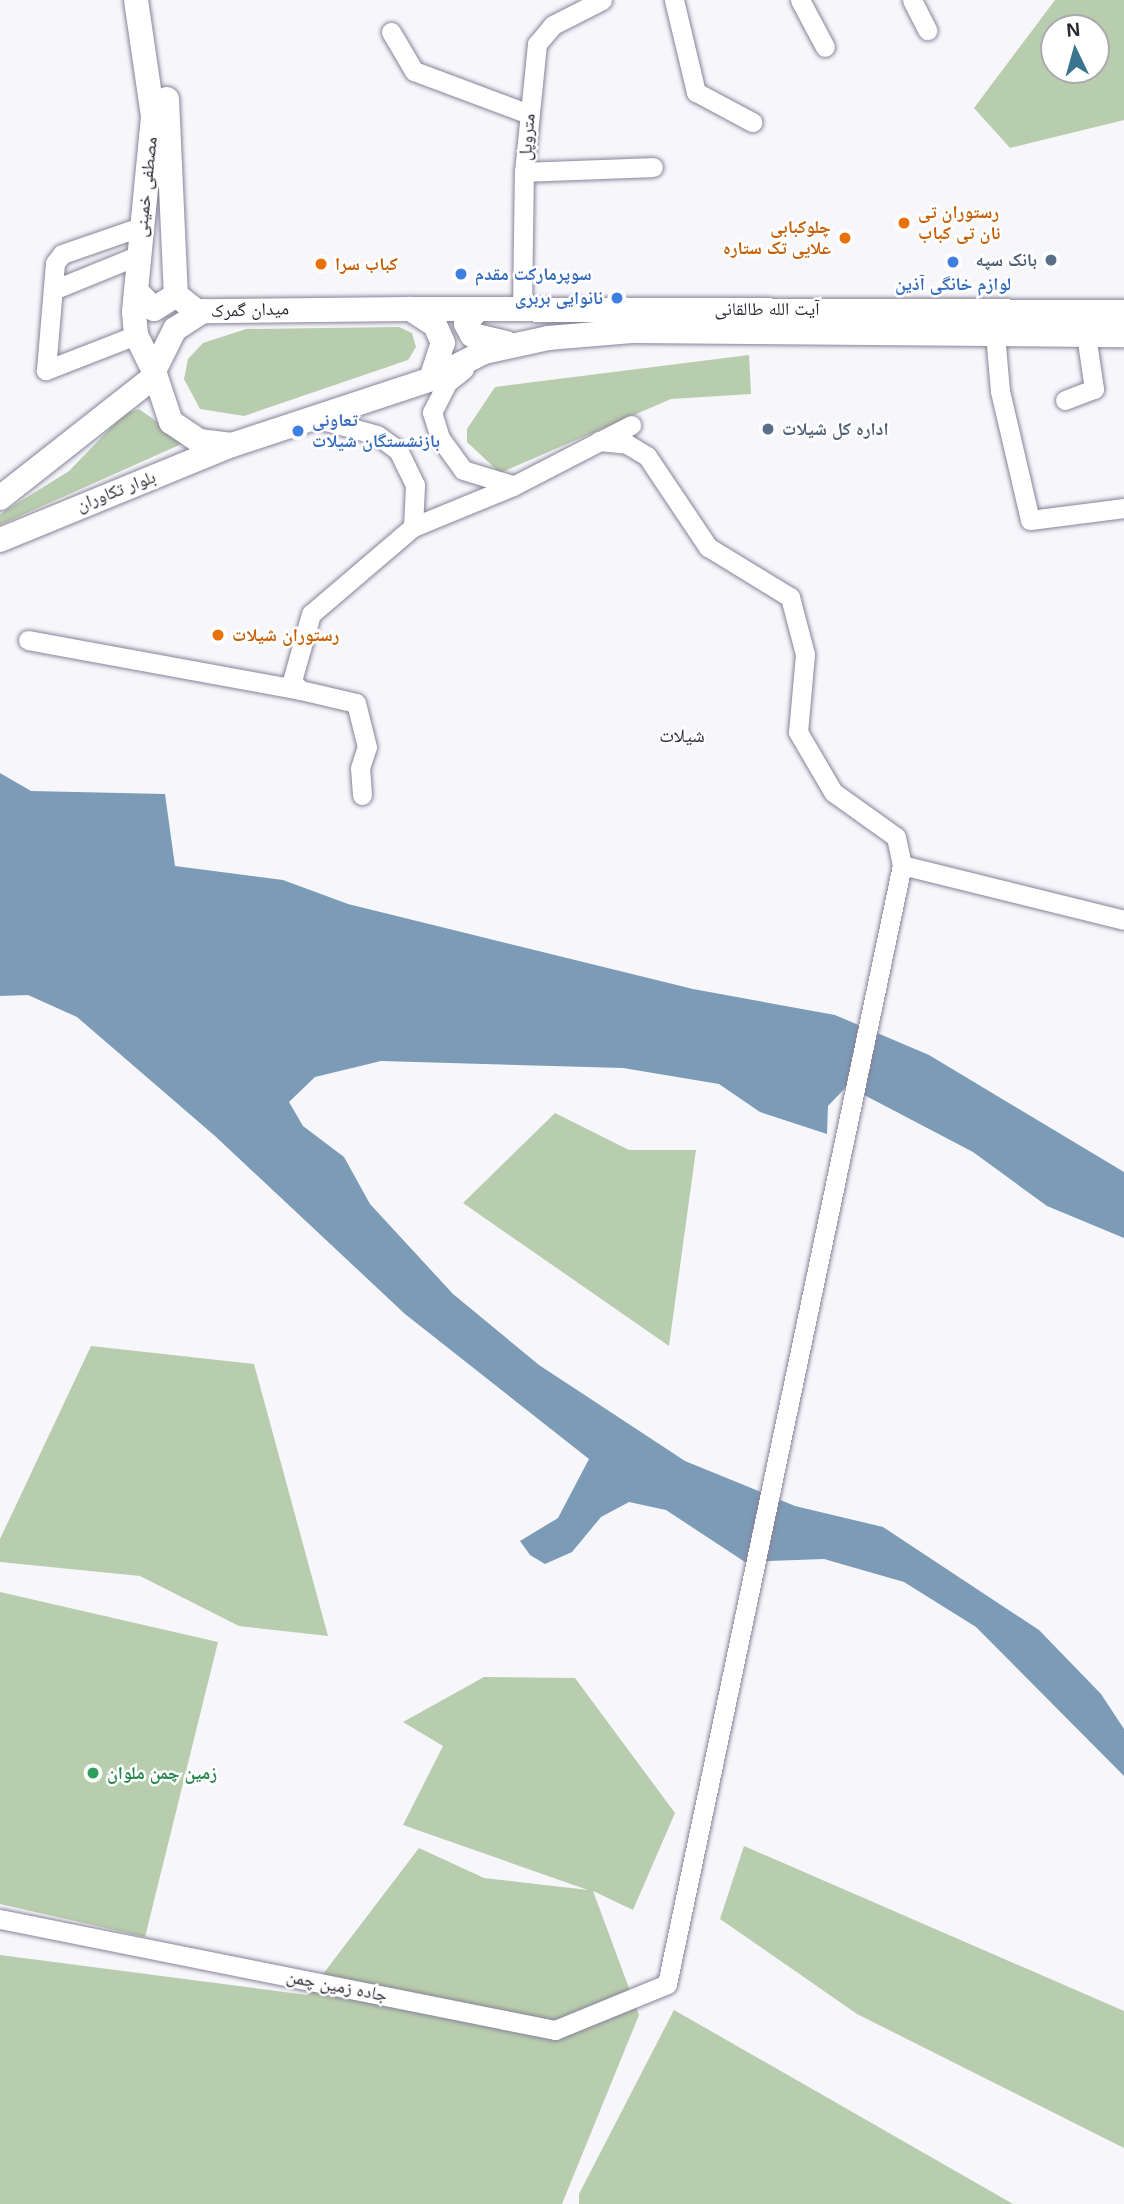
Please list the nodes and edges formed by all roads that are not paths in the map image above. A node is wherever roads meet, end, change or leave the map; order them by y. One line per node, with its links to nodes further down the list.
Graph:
1 (136, 0): 14 (main road, مصطفی خمینی)
2 (150, 0): 18 (main road, مصطفی خمینی)
3 (602, 0): 10 (street, متروپل)
4 (674, 0): 11 (street)
5 (800, 0): 9 (street)
6 (912, 0): 7 (street)
7 (927, 30)
8 (391, 32): 10 (street)
9 (825, 47)
10 (529, 114): 13 (street, متروپل)
11 (752, 122)
12 (653, 167): 13 (street)
13 (524, 172): 20 (street, متروپل)
14 (143, 226): 15 (main road, مصطفی خمینی); 16 (street)
15 (139, 255): 16 (street); 17 (main road, مصطفی خمینی)
16 (53, 290): 25 (street)
17 (136, 291): 18 (main road); 25 (main road, مصطفی خمینی)
18 (176, 295): 23 (main road)
19 (410, 309): 21 (main road, آیت الله طالقانی); 23 (main road, میدان گمرک); 31 (main road)
20 (522, 309): 21 (main road, آیت الله طالقانی); 22 (main road, آیت الله طالقانی)
21 (476, 311): 28 (main road)
22 (1124, 312)
23 (199, 313): 30 (main road, میدان گمرک)
24 (995, 334): 26 (main road, آیت الله طالقانی); 28 (main road, آیت الله طالقانی); 39 (street)
25 (136, 335): 30 (main road, مصطفی خمینی)
26 (1086, 335): 27 (main road, آیت الله طالقانی); 32 (street)
27 (1124, 335)
28 (514, 344): 29 (main road, آیت الله طالقانی)
29 (484, 352): 31 (main road, آیت الله طالقانی); 37 (street)
30 (155, 374): 36 (main road); 38 (main road)
31 (431, 379): 33 (main road)
32 (1065, 400)
33 (314, 418): 36 (main road); 40 (street)
34 (631, 425): 35 (street)
35 (599, 441): 37 (street); 45 (street)
36 (232, 445): 41 (main road, بلوار تکاوران)
37 (513, 485): 40 (street)
38 (0, 498)
39 (1124, 508)
40 (413, 527): 43 (street)
41 (0, 540)
42 (28, 640): 43 (street)
43 (300, 690): 44 (street)
44 (362, 795)
45 (901, 865): 46 (street); 47 (street, جاده زمین چمن)
46 (1124, 920)
47 (0, 1919)

